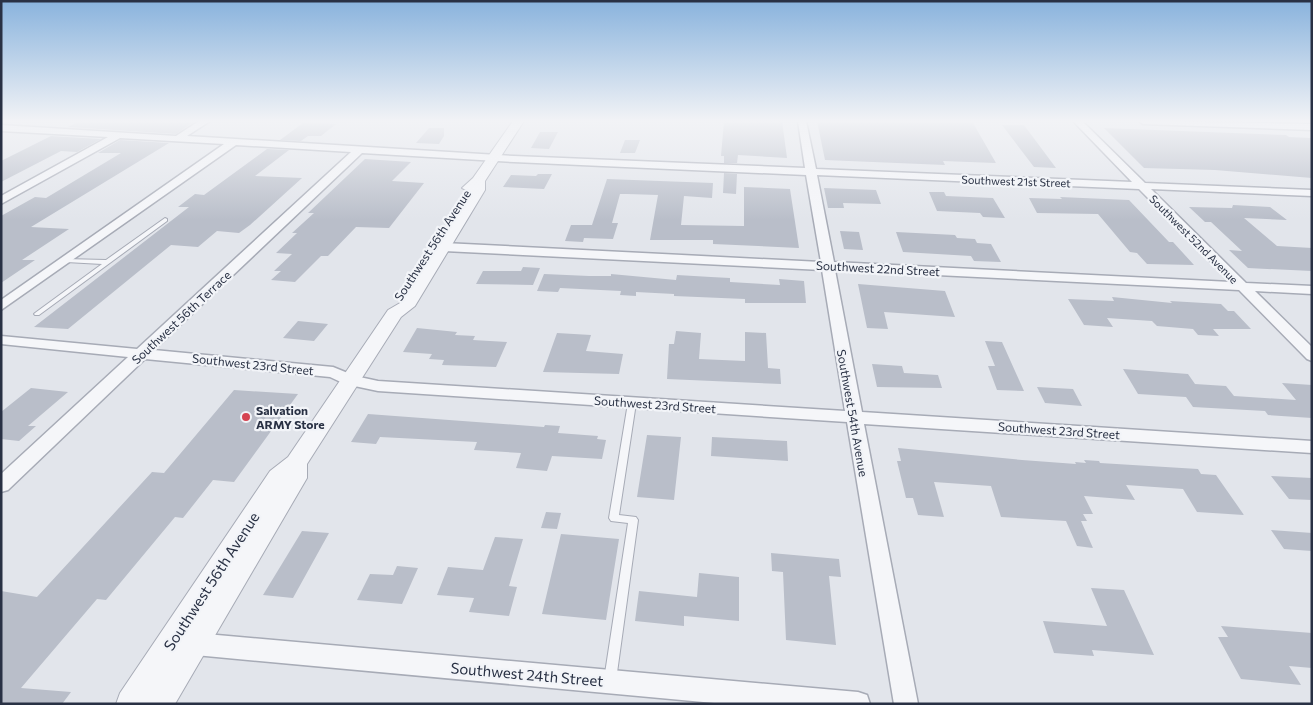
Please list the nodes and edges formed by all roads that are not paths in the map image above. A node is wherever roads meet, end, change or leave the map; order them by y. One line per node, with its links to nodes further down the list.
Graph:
1 (85, 154): 13 (street)
2 (217, 154): 16 (street)
3 (355, 154): 25 (street, Southwest 56th Terrace)
4 (439, 154): 8 (street, Southwest 21st Street)
5 (496, 154): 8 (street, Southwest 56th Avenue)
6 (807, 154): 9 (street, Southwest 54th Avenue)
7 (1109, 154): 11 (street, Southwest 52nd Avenue)
8 (493, 158): 9 (street, Southwest 21st Street); 10 (street, Southwest 56th Avenue)
9 (810, 172): 11 (street, Southwest 21st Street); 18 (street, Southwest 54th Avenue)
10 (478, 180): 15 (street, Southwest 56th Avenue); 23 (street, Southwest 56th Avenue)
11 (1141, 186): 12 (street, Southwest 21st Street); 19 (street, Southwest 52nd Avenue)
12 (1312, 193)
13 (1, 201)
14 (165, 220): 17 (lane)
15 (444, 247): 18 (street, Southwest 22nd Street); 23 (street, Southwest 56th Avenue)
16 (66, 260): 17 (lane); 21 (street)
17 (107, 262): 22 (lane)
18 (826, 265): 19 (street, Southwest 22nd Street); 29 (street, Southwest 54th Avenue)
19 (1242, 286): 20 (street, Southwest 22nd Street); 26 (street, Southwest 52nd Avenue)
20 (1312, 290)
21 (1, 306)
22 (37, 314)
23 (394, 314): 27 (street, Southwest 56th Avenue)
24 (1, 340): 25 (street, Southwest 23rd Street)
25 (142, 353): 27 (street, Southwest 23rd Street); 32 (street, Southwest 56th Terrace)
26 (1312, 356)
27 (350, 380): 28 (street, Southwest 23rd Street); 31 (street, Southwest 56th Avenue)
28 (632, 403): 29 (street, Southwest 23rd Street); 34 (lane)
29 (854, 417): 30 (street, Southwest 23rd Street); 38 (street, Southwest 54th Avenue)
30 (1312, 447)
31 (296, 463): 33 (street, Southwest 56th Avenue); 35 (street, Southwest 56th Avenue)
32 (1, 485)
33 (195, 644): 34 (street, Southwest 24th Street); 36 (street, Southwest 56th Avenue)
34 (610, 682): 37 (street, Southwest 24th Street)
35 (131, 704)
36 (158, 704)
37 (858, 704)
38 (906, 704)

